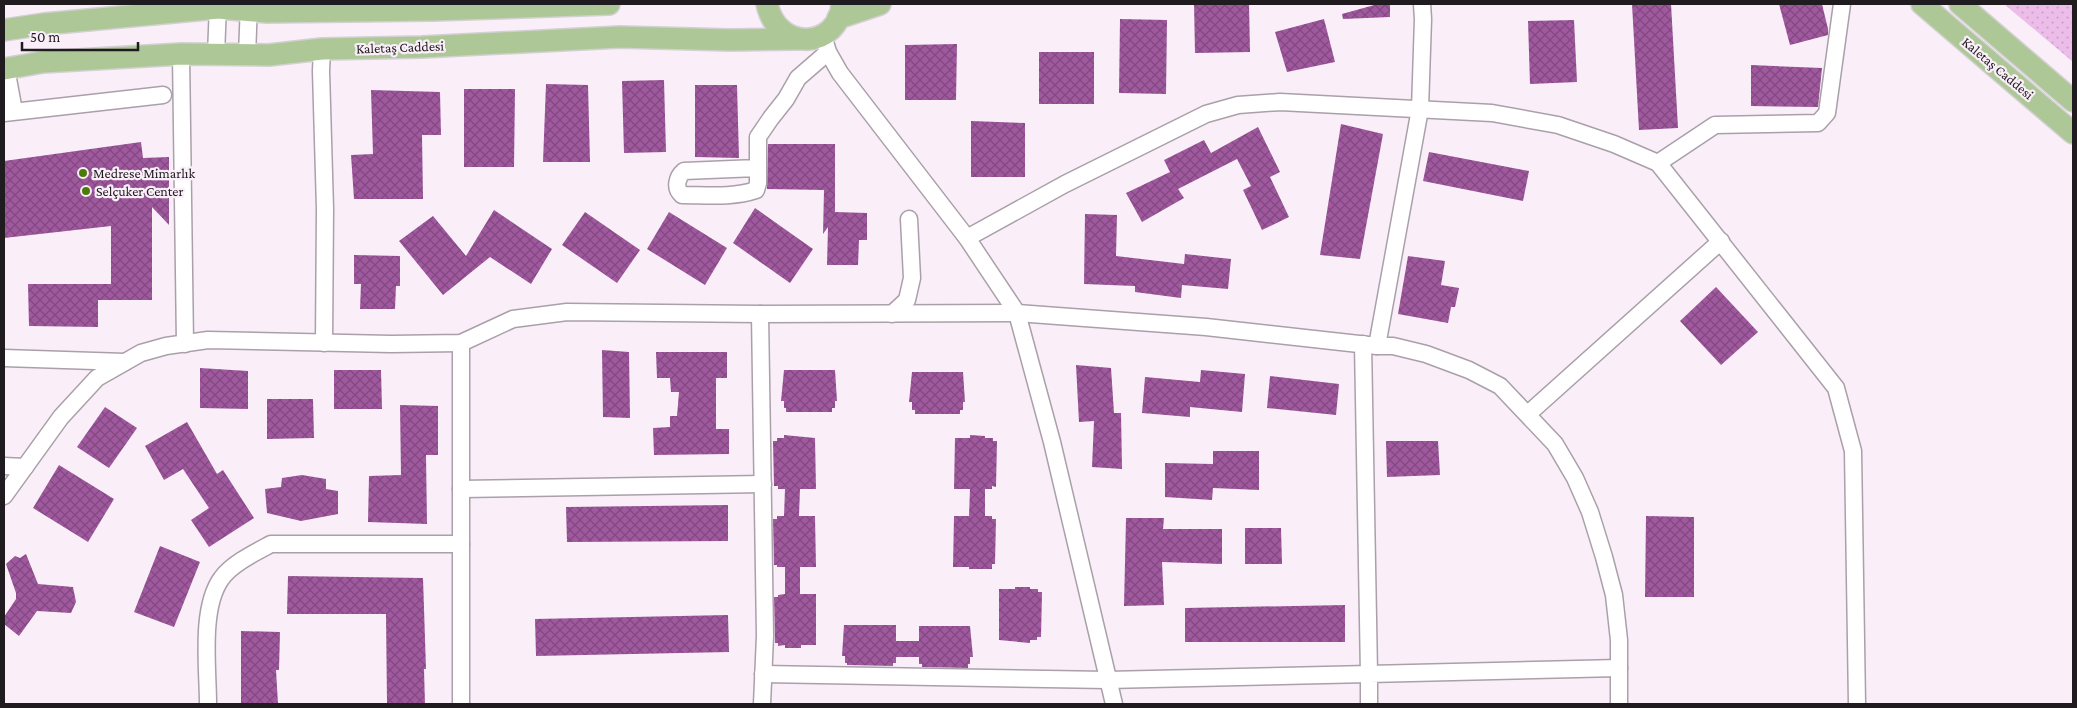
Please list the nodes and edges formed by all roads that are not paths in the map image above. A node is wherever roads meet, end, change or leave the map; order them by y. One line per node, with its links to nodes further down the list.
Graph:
1 (609, 4): 9 (main road)
2 (767, 4): 12 (main road)
3 (880, 4): 10 (main road)
4 (1422, 4): 21 (street)
5 (1842, 4): 24 (street)
6 (1922, 4): 23 (main road, Kaletaş Caddesi)
7 (1960, 4): 20 (main road, Kaletaş Caddesi)
8 (218, 6): 9 (main road); 11 (main road); 16 (street)
9 (249, 7): 17 (street)
10 (840, 11): 13 (main road)
11 (4, 30)
12 (797, 39): 13 (main road, Kaletaş Caddesi); 14 (main road, Kaletaş Caddesi)
13 (825, 43): 25 (street); 27 (street)
14 (322, 49): 17 (main road, Kaletaş Caddesi); 32 (street)
15 (180, 54): 16 (main road, Kaletaş Caddesi); 18 (main road, Kaletaş Caddesi); 34 (street)
16 (216, 54): 17 (main road, Kaletaş Caddesi)
17 (247, 55)
18 (5, 68): 22 (street)
19 (163, 95): 22 (street)
20 (2073, 100)
21 (1420, 109): 24 (street); 27 (street); 35 (street)
22 (9, 112)
23 (2073, 132)
24 (1658, 163): 28 (street)
25 (757, 168)
26 (909, 218): 31 (street)
27 (967, 238): 29 (street)
28 (1721, 241): 38 (street); 55 (street)
29 (1017, 313): 31 (street); 35 (street); 48 (street)
30 (760, 314): 31 (street); 33 (street); 41 (street)
31 (892, 314)
32 (324, 342): 33 (street); 34 (street)
33 (462, 343): 42 (street)
34 (185, 344): 37 (street)
35 (1370, 345): 38 (street); 47 (street)
36 (4, 358): 37 (street)
37 (125, 362): 40 (street)
38 (1528, 414): 45 (street)
39 (4, 466): 40 (street)
40 (25, 467): 43 (street)
41 (763, 484): 42 (street); 46 (street)
42 (462, 489): 44 (street)
43 (4, 496)
44 (462, 544): 49 (street); 50 (street)
45 (1619, 668): 47 (street); 54 (street)
46 (763, 674): 48 (street); 51 (street)
47 (1369, 674): 48 (street); 53 (street)
48 (1107, 680): 52 (street)
49 (208, 704)
50 (462, 704)
51 (762, 704)
52 (1114, 704)
53 (1369, 704)
54 (1619, 704)
55 (1857, 704)

